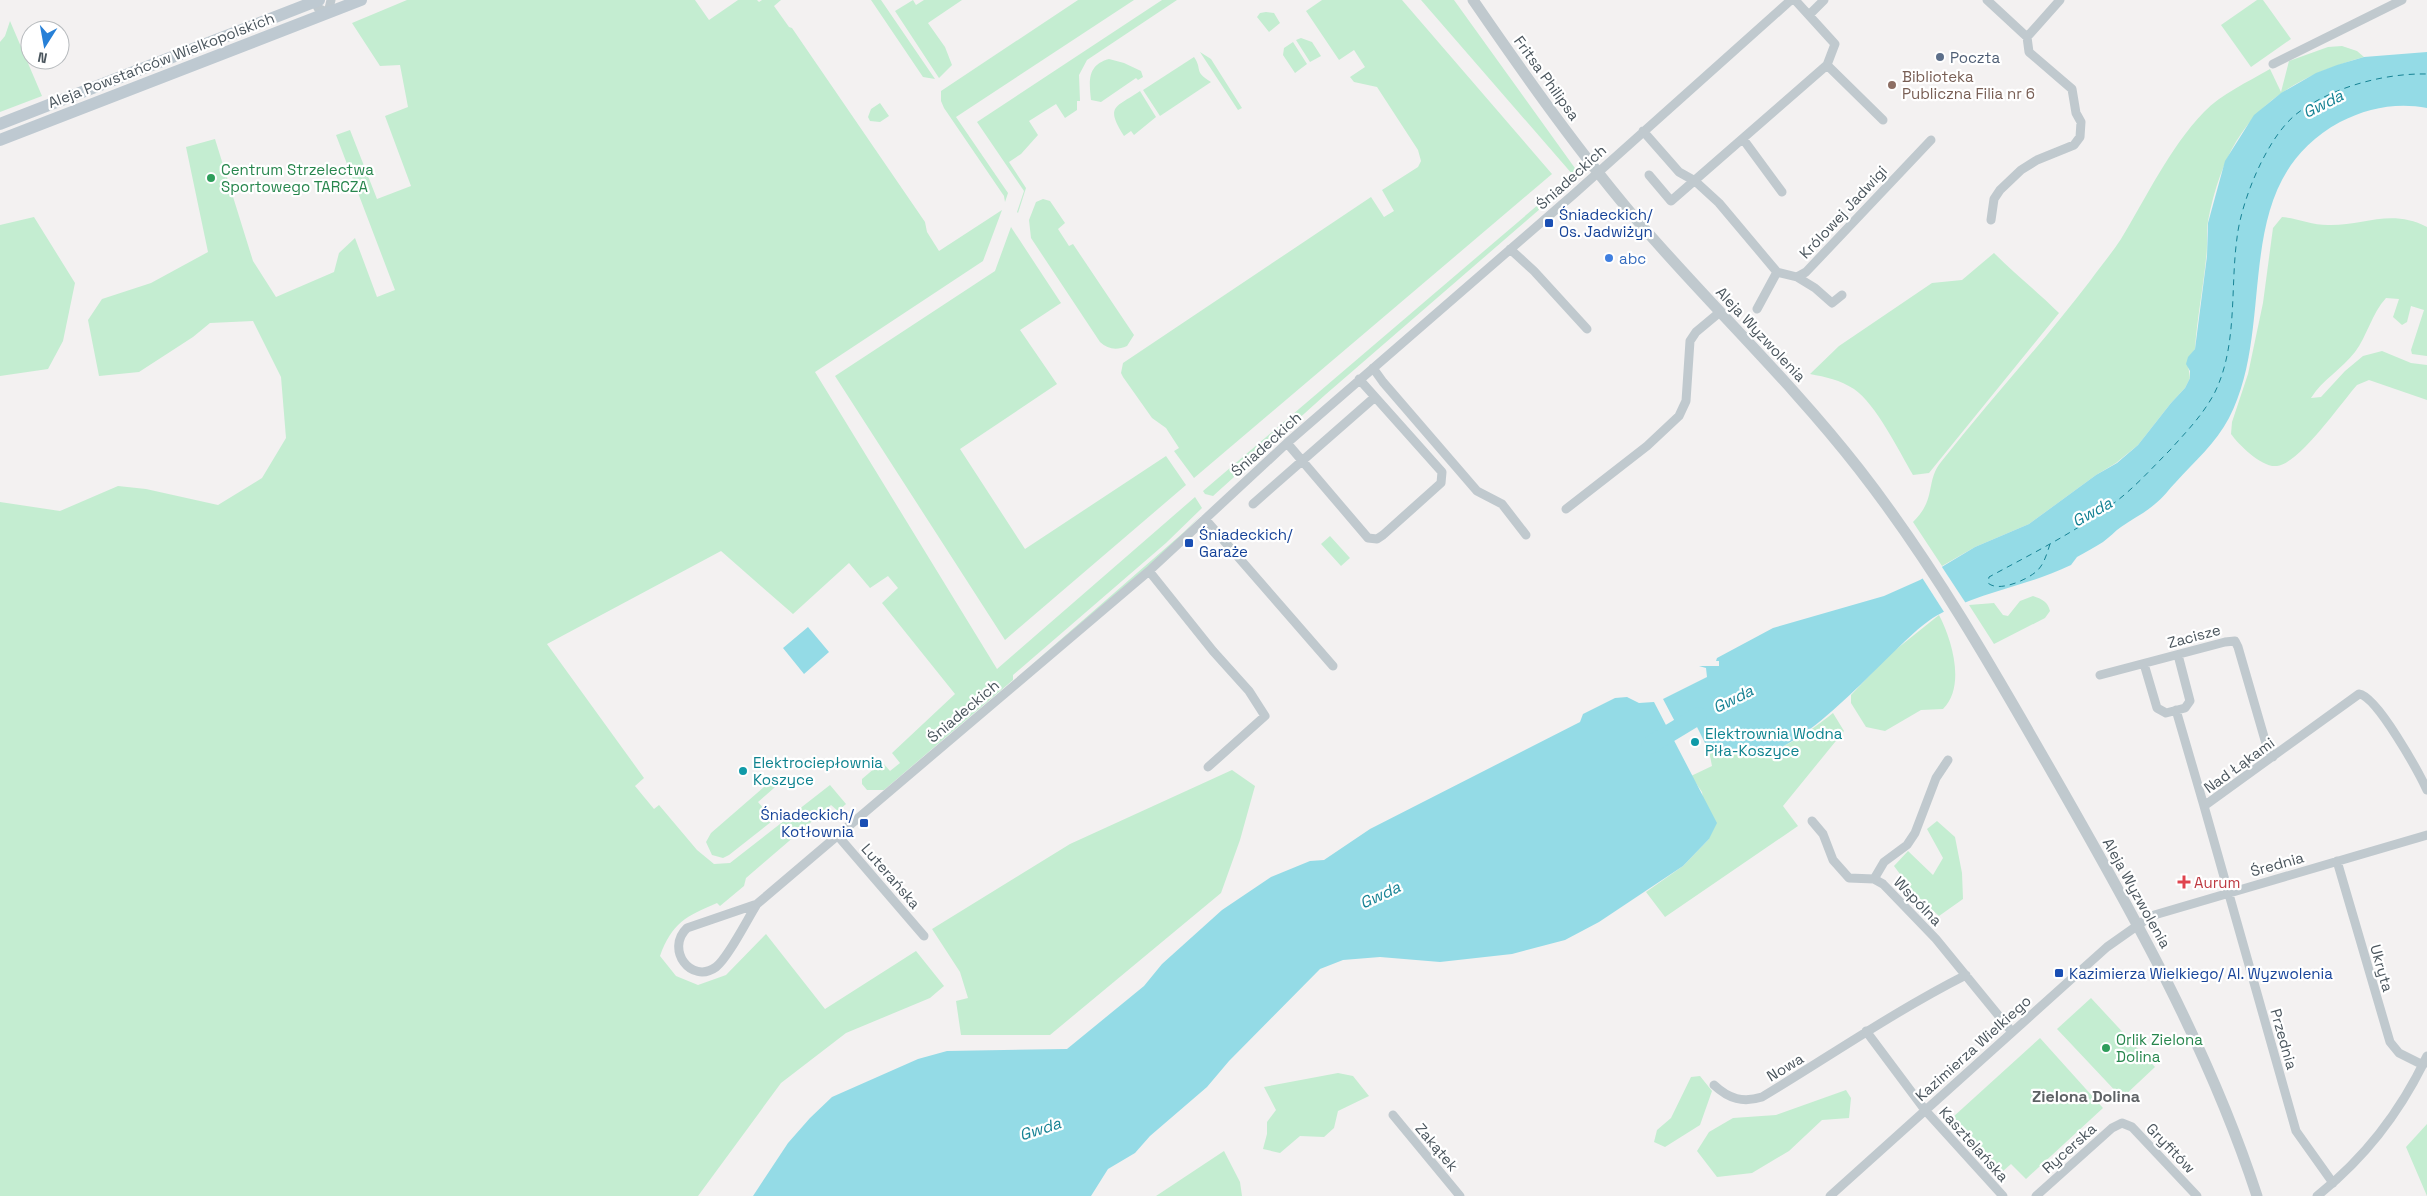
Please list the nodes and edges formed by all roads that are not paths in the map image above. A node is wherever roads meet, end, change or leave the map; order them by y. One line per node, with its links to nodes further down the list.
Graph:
1 (331, 0): 10 (street)
2 (361, 0): 10 (main road, Aleja Powstańców Wielkopolskich)
3 (1473, 0): 21 (street, Fritsa Philipsa)
4 (1793, 0): 11 (street); 17 (street, Śniadeckich)
5 (1824, 0): 11 (street)
6 (1988, 0): 12 (street)
7 (2060, 0): 12 (street)
8 (2402, 0): 13 (street)
9 (316, 1): 10 (street); 16 (main road, Aleja Powstańców Wielkopolskich)
10 (328, 13): 19 (main road, Aleja Powstańców Wielkopolskich)
11 (1809, 15): 14 (street)
12 (2027, 36): 25 (street)
13 (2273, 64)
14 (1828, 65): 15 (street); 18 (street)
15 (1883, 120)
16 (0, 124)
17 (1643, 130): 21 (street, Śniadeckich); 23 (street)
18 (1742, 139): 23 (street); 24 (street)
19 (0, 140)
20 (1931, 140): 28 (street, Królowej Jadwigi)
21 (1598, 171): 26 (street, Śniadeckich); 31 (street, Aleja Wyzwolenia)
22 (1649, 175): 23 (street)
23 (1695, 181): 27 (street)
24 (1782, 192)
25 (1991, 220)
26 (1510, 249): 32 (street); 33 (street, Śniadeckich)
27 (1777, 272): 28 (street, Królowej Jadwigi); 30 (street)
28 (1797, 277): 29 (street)
29 (1842, 294)
30 (1757, 309)
31 (1720, 312): 39 (street); 60 (street, Aleja Wyzwolenia)
32 (1587, 329)
33 (1373, 368): 34 (street, Śniadeckich); 41 (street)
34 (1359, 379): 35 (street); 36 (street, Śniadeckich)
35 (1375, 397): 37 (street); 37 (street)
36 (1287, 443): 37 (street); 40 (street, Śniadeckich)
37 (1303, 460): 38 (street)
38 (1253, 504)
39 (1566, 509)
40 (1205, 519): 42 (street, Śniadeckich); 45 (street)
41 (1526, 535)
42 (1149, 571): 50 (street); 55 (street, Śniadeckich)
43 (2178, 655): 44 (street, Zacisze); 47 (street); 48 (street, Zacisze)
44 (2144, 664): 46 (street, Zacisze); 47 (street)
45 (1333, 666)
46 (2100, 675)
47 (2176, 710): 52 (street)
48 (2273, 757): 51 (street, Nad Łąkami); 52 (street, Nad Łąkami)
49 (1948, 760): 57 (street, Wspólna)
50 (1208, 767)
51 (2427, 790)
52 (2204, 806): 58 (street, Nad Łąkami)
53 (1812, 821): 57 (street)
54 (2427, 835): 56 (street, Średnia)
55 (838, 836): 59 (street, Śniadeckich); 61 (street, Luterańska)
56 (2337, 861): 58 (street, Średnia); 65 (street, Ukryta)
57 (1874, 879): 62 (street, Wspólna)
58 (2228, 893): 60 (street, Średnia); 70 (street, Przednia)
59 (757, 904): 59 (street)
60 (2137, 924): 64 (street, Kazimierza Wielkiego); 76 (street, Aleja Wyzwolenia)
61 (924, 936)
62 (1966, 974): 63 (street, Nowa); 64 (street, Wspólna)
63 (1866, 1031): 66 (street, Nowa); 67 (street)
64 (2012, 1032): 67 (street, Kazimierza Wielkiego)
65 (2425, 1061): 70 (street)
66 (1714, 1085)
67 (1925, 1110): 72 (street, Kazimierza Wielkiego); 73 (street, Kasztelańska)
68 (1392, 1115): 71 (street, Zakątek)
69 (2122, 1123): 74 (street, Rycerska); 75 (street, Gryfitów)
70 (2333, 1183): 77 (street)
71 (1460, 1196)
72 (1830, 1196)
73 (2003, 1196)
74 (2036, 1196)
75 (2198, 1196)
76 (2257, 1196)
77 (2317, 1196)

